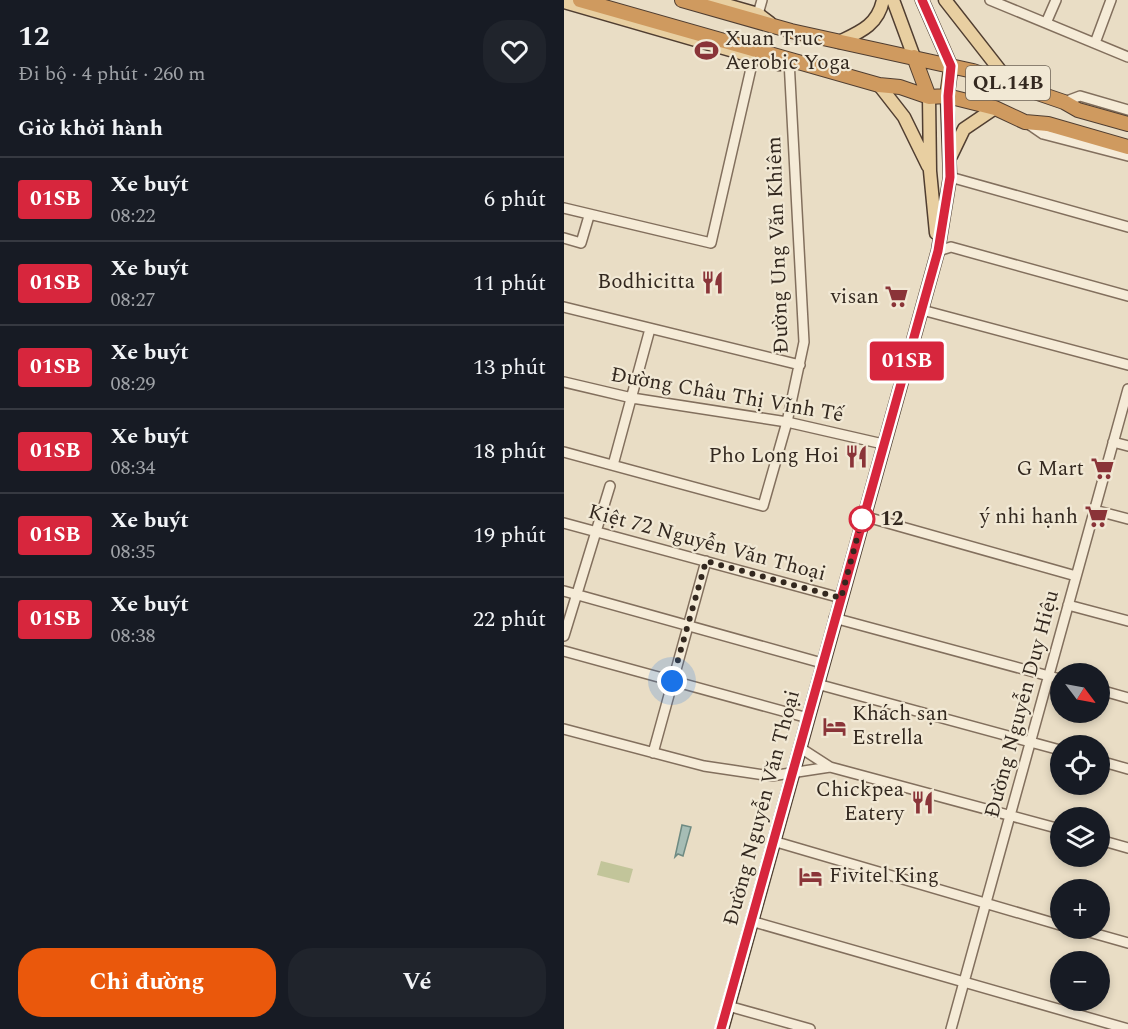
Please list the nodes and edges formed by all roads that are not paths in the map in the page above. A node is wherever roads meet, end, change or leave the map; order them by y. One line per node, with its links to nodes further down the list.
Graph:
1 (580, 0): 18 (highway)
2 (682, 0): 15 (highway)
3 (709, 0): 13 (main road)
4 (762, 0): 13 (street)
5 (884, 0): 16 (main road)
6 (893, 0): 19 (main road)
7 (922, 0): 22 (main road)
8 (945, 0): 23 (main road)
9 (990, 0): 14 (street)
10 (1056, 0): 14 (street)
11 (1112, 0): 17 (street)
12 (564, 2): 18 (main road)
13 (758, 14): 15 (main road)
14 (1046, 23): 17 (street)
15 (776, 27): 16 (highway)
16 (839, 42): 19 (highway)
17 (1095, 43): 20 (street)
18 (754, 54): 21 (highway); 38 (street)
19 (914, 57): 22 (highway); 26 (highway)
20 (1128, 57)
21 (789, 60): 24 (highway); 46 (street, Đường Ung Văn Khiêm)
22 (951, 66): 23 (highway, QL.14B); 25 (highway)
23 (1010, 83): 27 (highway, QL.14B)
24 (879, 85): 26 (highway); 35 (main road)
25 (948, 96): 26 (highway); 28 (highway, QL.14B); 34 (main road, Đường Nguyễn Văn Thoại)
26 (929, 97): 35 (main road, Đường Nguyễn Văn Thoại)
27 (1064, 102): 29 (street); 31 (highway, QL.14B)
28 (995, 108): 30 (highway, QL.14B); 34 (main road)
29 (1128, 110)
30 (1024, 122): 32 (highway, QL.14B); 33 (street)
31 (1128, 124)
32 (1128, 147)
33 (1128, 156)
34 (949, 160): 36 (main road, Đường Nguyễn Văn Thoại)
35 (930, 171): 41 (main road, Đường Nguyễn Văn Thoại)
36 (950, 177): 39 (street); 41 (main road, Đường Nguyễn Văn Thoại)
37 (564, 208): 38 (street)
38 (589, 216): 40 (street)
39 (1128, 226)
40 (564, 238)
41 (938, 251): 42 (street); 44 (main road, Đường Nguyễn Văn Thoại)
42 (1128, 296)
43 (564, 307): 45 (street)
44 (922, 310): 47 (street); 53 (main road, Đường Nguyễn Văn Thoại)
45 (650, 329): 46 (street); 50 (street)
46 (800, 365): 51 (street, Đường Ung Văn Khiêm)
47 (1128, 365)
48 (564, 382): 50 (street, Đường Châu Thị Vĩnh Tế)
49 (1128, 389): 52 (street, Đường Nguyễn Duy Hiệu)
50 (632, 398): 51 (street, Đường Châu Thị Vĩnh Tế); 56 (street)
51 (787, 422): 53 (street, Đường Châu Thị Vĩnh Tế); 56 (street, Đường Ung Văn Khiêm)
52 (1113, 442): 54 (street); 58 (street, Đường Nguyễn Duy Hiệu)
53 (883, 444): 59 (main road, Đường Nguyễn Văn Thoại)
54 (1128, 446)
55 (564, 452): 56 (street, Đường Ung Văn Khiêm)
56 (613, 465)
57 (610, 486): 62 (street)
58 (1094, 510): 60 (street); 64 (street, Đường Nguyễn Duy Hiệu)
59 (863, 516): 64 (street); 67 (main road, Đường Nguyễn Văn Thoại)
60 (1128, 519)
61 (564, 523): 62 (street, Kiệt 72 Nguyễn Văn Thoại)
62 (598, 531): 63 (street, Kiệt 72 Nguyễn Văn Thoại); 66 (street)
63 (706, 561): 67 (street, Kiệt 72 Nguyễn Văn Thoại); 71 (street)
64 (1076, 576): 68 (street, Đường Nguyễn Duy Hiệu)
65 (564, 591): 66 (street)
66 (578, 596): 71 (street); 72 (street)
67 (841, 598): 69 (main road, Đường Nguyễn Văn Thoại)
68 (1068, 605): 70 (street); 75 (street, Đường Nguyễn Duy Hiệu)
69 (834, 618): 74 (main road, Đường Nguyễn Văn Thoại); 76 (street)
70 (1128, 621)
71 (687, 626): 74 (street); 77 (street)
72 (564, 636)
73 (564, 651): 77 (street)
74 (822, 663): 78 (main road, Đường Nguyễn Văn Thoại)
75 (1053, 663)
76 (1050, 676): 83 (street, Đường Nguyễn Duy Hiệu)
77 (672, 681): 81 (street); 86 (street)
78 (817, 684): 81 (main road, Đường Nguyễn Văn Thoại); 83 (street)
79 (1110, 693): 80 (street)
80 (1128, 698)
81 (808, 718): 84 (main road, Đường Nguyễn Văn Thoại)
82 (564, 729): 86 (street)
83 (1030, 741): 85 (street); 91 (street, Đường Nguyễn Duy Hiệu)
84 (799, 747): 88 (street); 90 (main road, Đường Nguyễn Văn Thoại)
85 (1050, 747)
86 (652, 753): 90 (street)
87 (1110, 764): 89 (street)
88 (830, 767): 90 (street); 91 (street)
89 (1128, 769)
90 (791, 774): 93 (main road, Đường Nguyễn Văn Thoại)
91 (1011, 814): 92 (street); 96 (street, Đường Nguyễn Duy Hiệu)
92 (1050, 825)
93 (773, 842): 96 (street); 97 (main road, Đường Nguyễn Văn Thoại)
94 (1110, 843): 95 (street)
95 (1128, 848)
96 (985, 904): 98 (street); 101 (street, Đường Nguyễn Duy Hiệu)
97 (751, 921): 101 (street); 102 (main road, Đường Nguyễn Văn Thoại)
98 (1050, 922)
99 (1110, 938): 100 (street)
100 (1128, 943)
101 (962, 983): 105 (street, Đường Nguyễn Duy Hiệu); 106 (street)
102 (728, 1005): 103 (main road, Đường Nguyễn Văn Thoại); 104 (street)
103 (722, 1029)
104 (810, 1029)
105 (951, 1029)
106 (1128, 1029)

